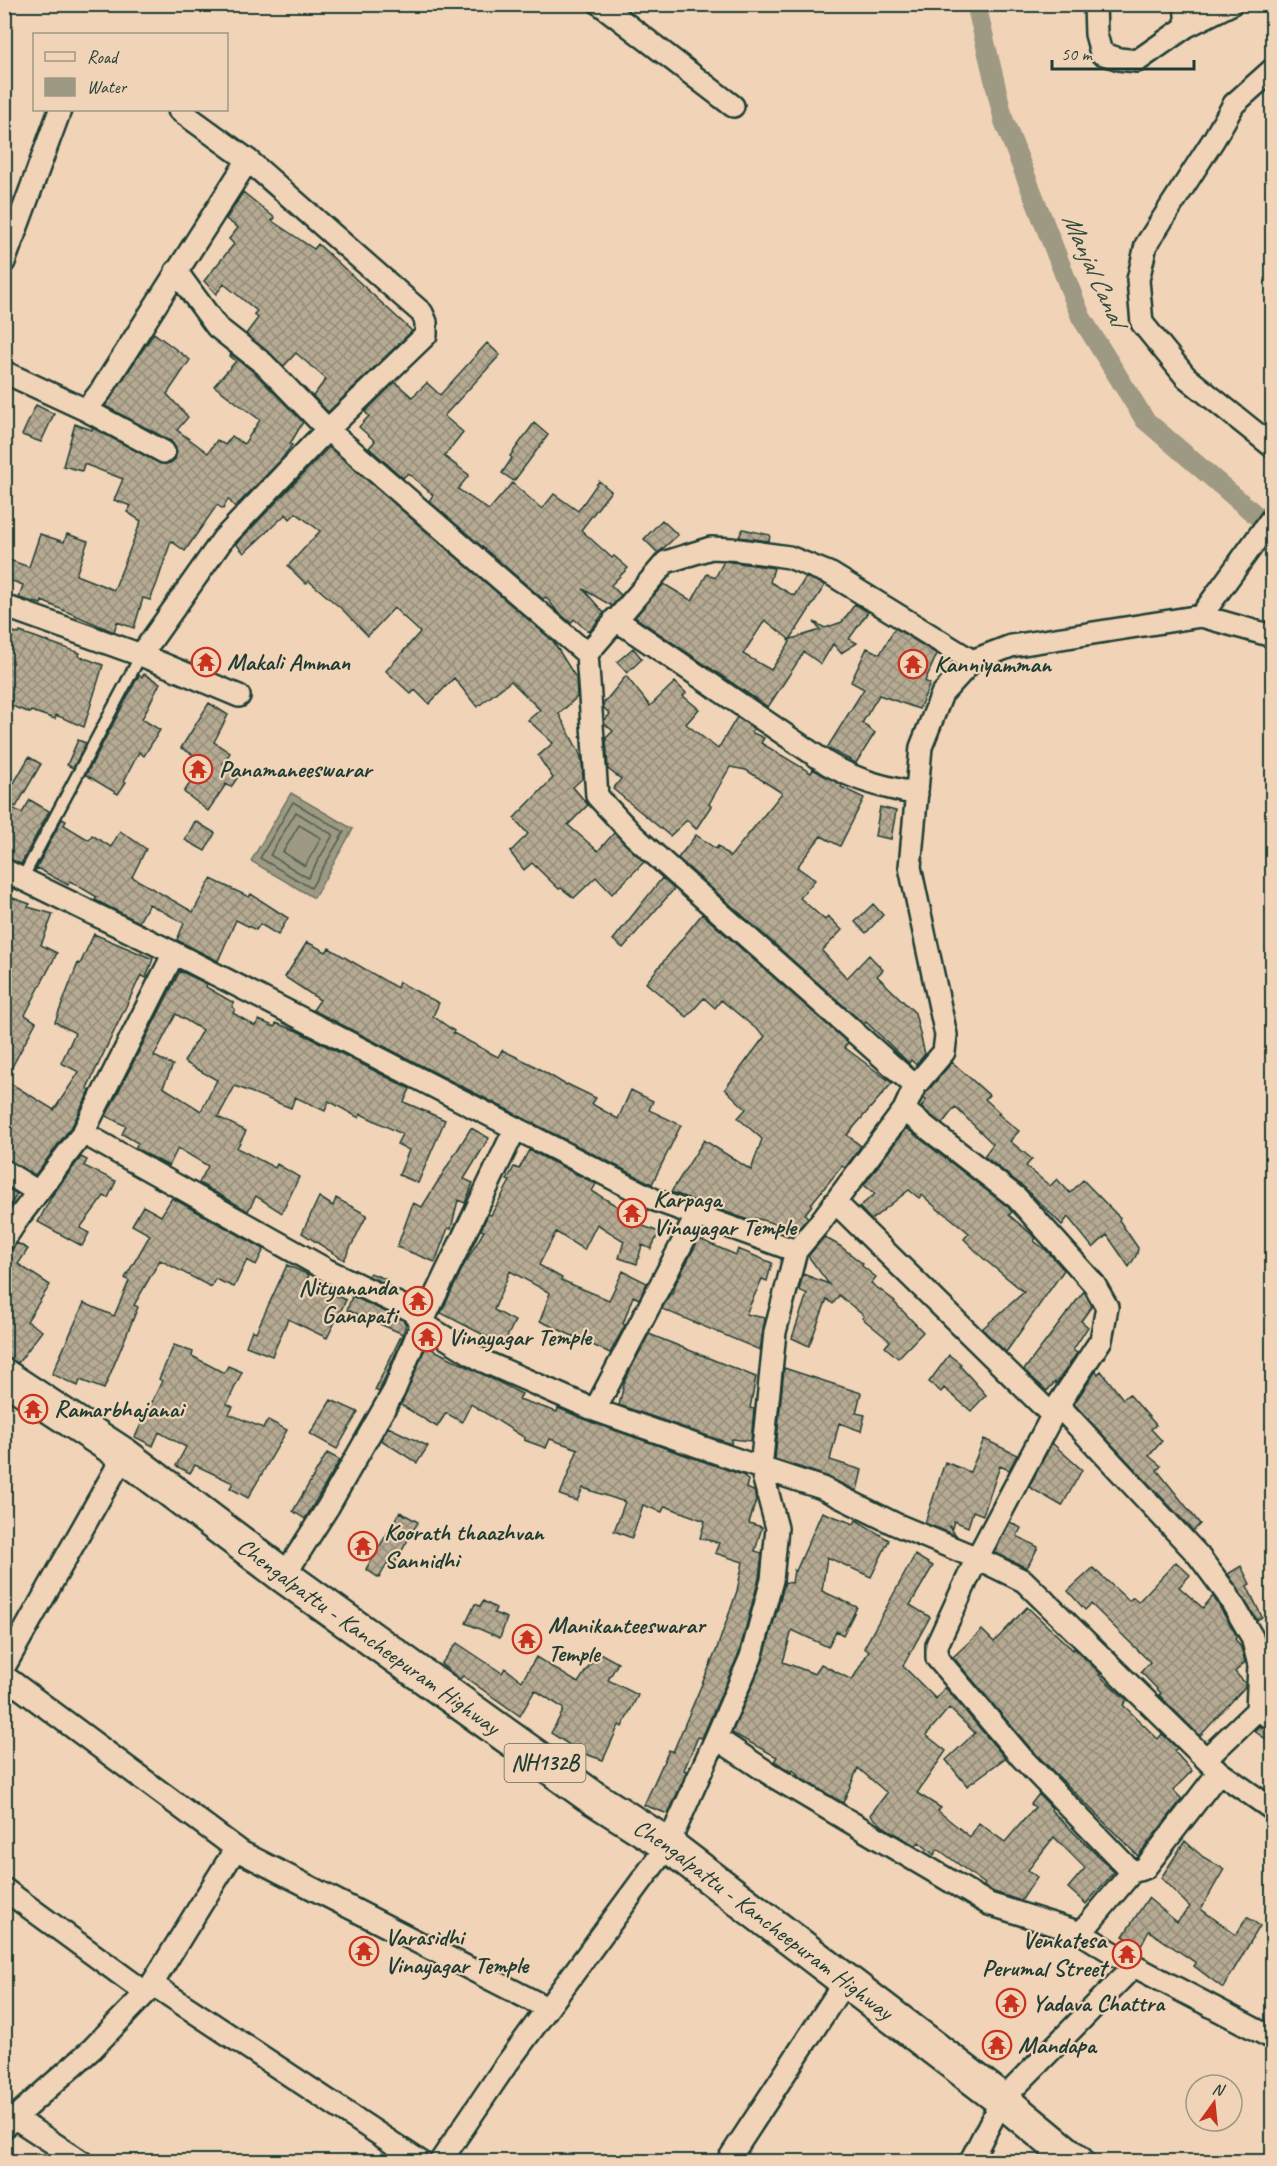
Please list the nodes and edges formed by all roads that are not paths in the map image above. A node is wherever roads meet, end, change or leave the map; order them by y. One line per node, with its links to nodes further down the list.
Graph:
1 (600, 4): 7 (street)
2 (1095, 4): 5 (street)
3 (1185, 4): 5 (street)
4 (1231, 4): 5 (street)
5 (1187, 26)
6 (1272, 70): 16 (street)
7 (733, 105)
8 (60, 111): 11 (street)
9 (180, 111): 10 (street)
10 (248, 160): 12 (street); 15 (street)
11 (4, 262)
12 (176, 271): 14 (street); 15 (street)
13 (4, 372): 14 (street)
14 (86, 410): 17 (street)
15 (328, 430): 23 (street); 24 (street)
16 (1272, 446)
17 (164, 452)
18 (1272, 518): 20 (street)
19 (4, 606): 24 (street)
20 (1201, 616): 22 (street); 25 (street)
21 (615, 619): 23 (street); 25 (street); 27 (street)
22 (1272, 636)
23 (587, 654): 30 (street)
24 (141, 655): 26 (street); 28 (lane)
25 (972, 662): 27 (street)
26 (239, 696)
27 (916, 794): 30 (street)
28 (13, 874): 29 (street)
29 (174, 953): 32 (street); 33 (street)
30 (915, 1086): 31 (street)
31 (904, 1110): 36 (street); 43 (street)
32 (515, 1129): 37 (street); 40 (street)
33 (83, 1133): 35 (street); 40 (street)
34 (4, 1171): 35 (street)
35 (38, 1192): 38 (street)
36 (835, 1202): 39 (street); 43 (street)
37 (697, 1215): 39 (street); 42 (street)
38 (4, 1240)
39 (796, 1251): 45 (street)
40 (422, 1323): 42 (street); 47 (street)
41 (4, 1376): 44 (highway, Chengalpattu - Kancheepuram Highway / NH132B)
42 (594, 1410): 45 (street)
43 (1056, 1410): 46 (street); 50 (street)
44 (124, 1455): 47 (highway, Chengalpattu - Kancheepuram Highway / NH132B); 48 (street)
45 (761, 1468): 46 (street); 51 (street)
46 (977, 1558): 52 (street); 56 (street)
47 (284, 1576): 54 (highway, Chengalpattu - Kancheepuram Highway / NH132B)
48 (4, 1667)
49 (4, 1676): 55 (street)
50 (1265, 1714): 52 (street)
51 (716, 1738): 54 (street); 58 (street)
52 (1212, 1766): 53 (street); 56 (street)
53 (1272, 1809)
54 (668, 1845): 60 (highway, Chengalpattu - Kancheepuram Highway / NH132B); 62 (street)
55 (236, 1848): 61 (street); 62 (street)
56 (1132, 1872): 58 (street)
57 (4, 1889): 61 (street)
58 (1081, 1933): 59 (street)
59 (1134, 1966): 63 (street); 64 (street)
60 (846, 1980): 64 (highway, Chengalpattu - Kancheepuram Highway / NH132B); 69 (street)
61 (149, 1988): 65 (street); 67 (street)
62 (548, 2008): 68 (street)
63 (1272, 2038)
64 (1002, 2100): 70 (street); 71 (highway, Chengalpattu - Kancheepuram Highway / NH132B)
65 (10, 2122): 66 (street)
66 (82, 2162)
67 (421, 2162)
68 (440, 2162)
69 (727, 2162)
70 (970, 2162)
71 (1077, 2162)

